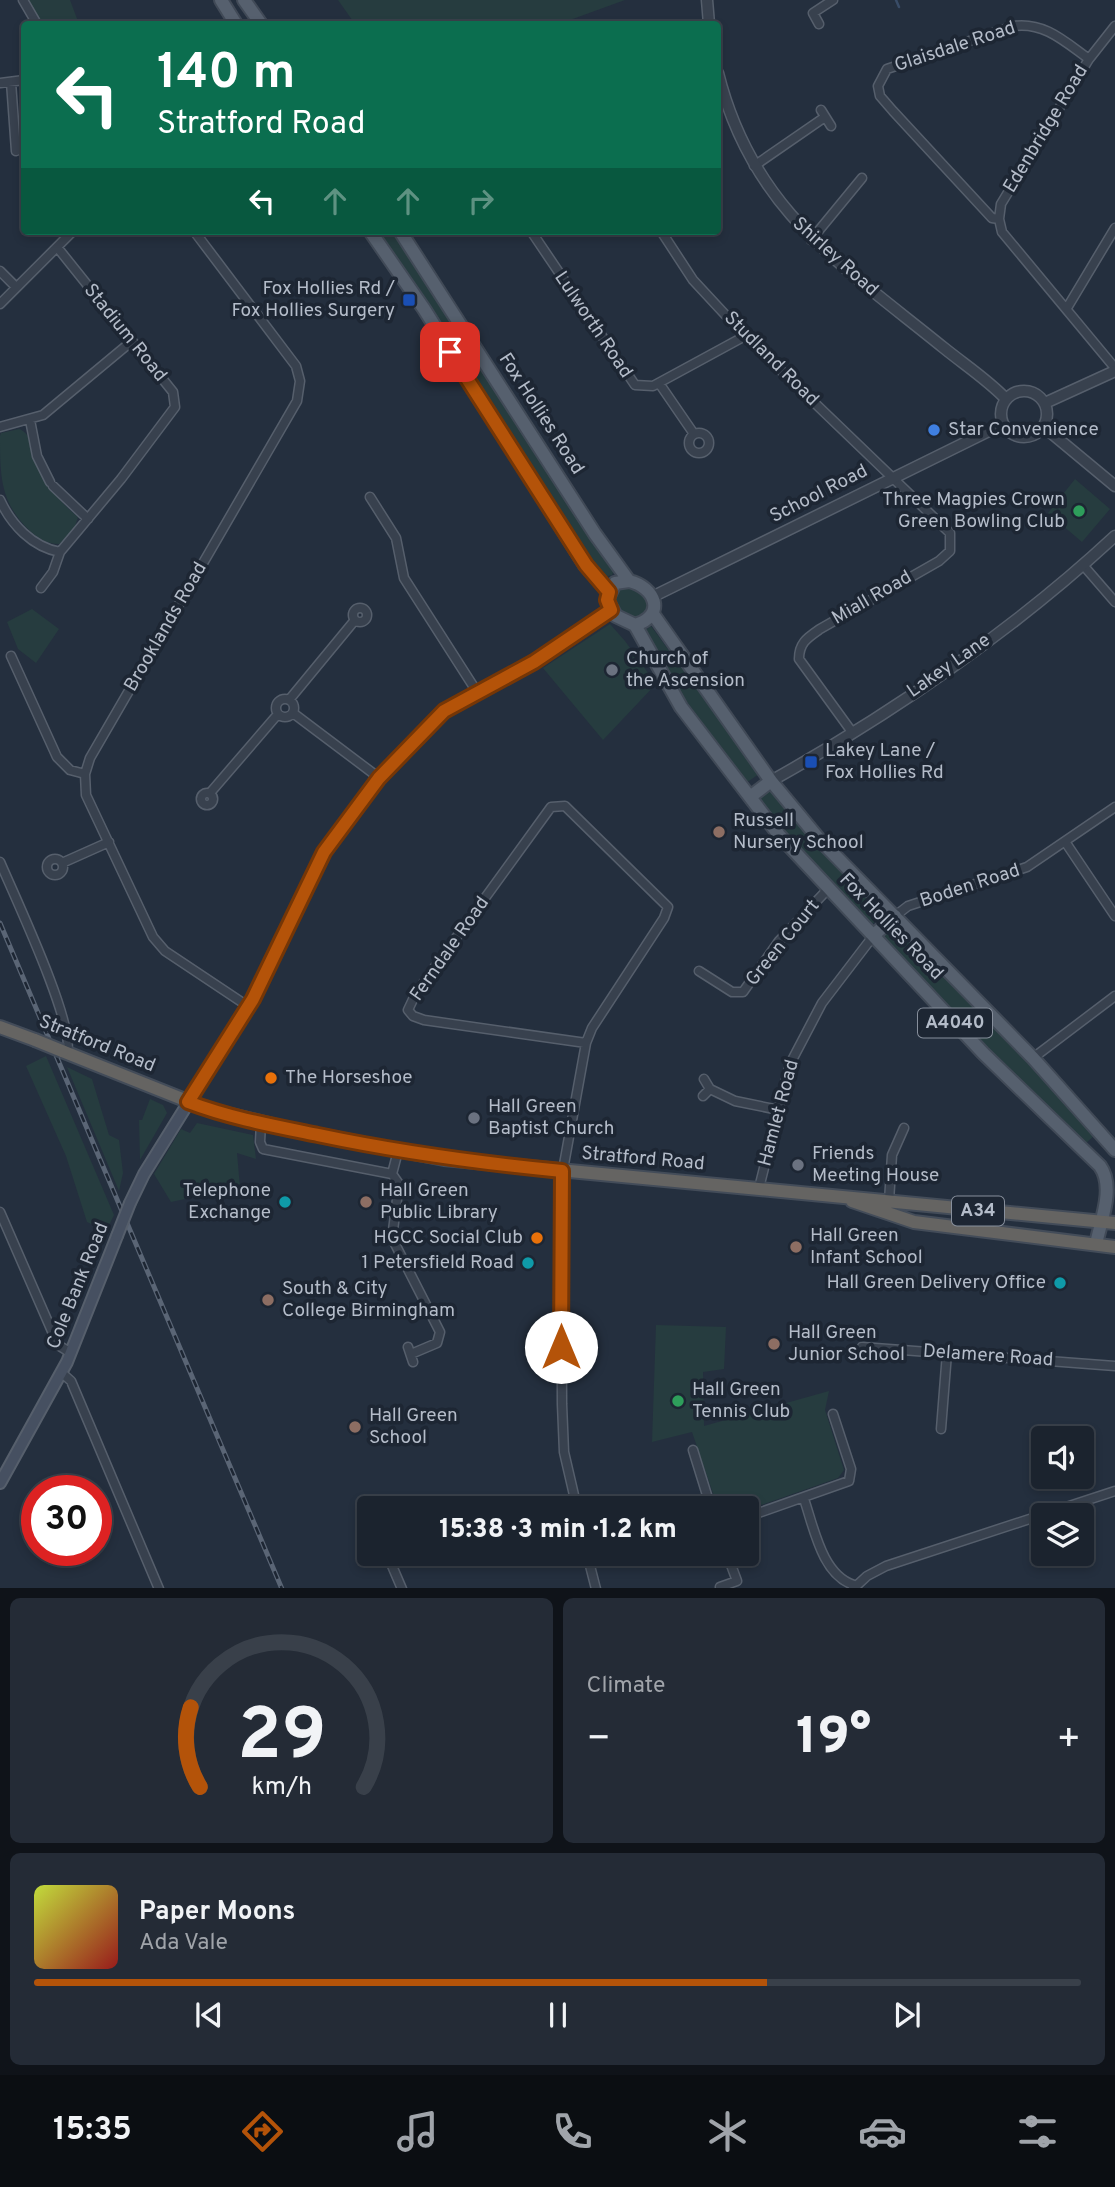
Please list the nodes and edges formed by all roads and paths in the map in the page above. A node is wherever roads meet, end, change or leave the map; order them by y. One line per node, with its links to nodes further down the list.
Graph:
1 (23, 0): 6 (street)
2 (221, 0): 7 (main road)
3 (244, 0): 8 (main road)
4 (707, 0): 9 (street)
5 (833, 0): 10 (street)
6 (35, 21)
7 (234, 21)
8 (259, 21)
9 (709, 21)
10 (819, 24)
11 (1115, 26): 12 (street, Edenbridge Road)
12 (1089, 59): 21 (street, Edenbridge Road); 21 (street, Glaisdale Road)
13 (21, 80): 14 (street)
14 (10, 82): 15 (street); 18 (street)
15 (0, 83)
16 (721, 87): 19 (street, Shirley Road)
17 (831, 126): 19 (street)
18 (16, 151)
19 (754, 166): 29 (street, Shirley Road)
20 (862, 178): 29 (street)
21 (999, 219): 34 (street)
22 (1115, 228): 34 (street)
23 (69, 235): 30 (street)
24 (197, 235): 71 (street, Brooklands Road)
25 (373, 235): 56 (main road)
26 (403, 235): 54 (main road, Fox Hollies Road)
27 (534, 235): 38 (street, Lulworth Road)
28 (664, 235): 35 (street, Studland Road)
29 (811, 240): 39 (street, Shirley Road)
30 (57, 247): 32 (street); 36 (street, Stadium Road)
31 (0, 271): 32 (street)
32 (16, 287): 33 (street)
33 (0, 304)
34 (1067, 308): 37 (street)
35 (745, 336): 38 (street, Lulworth Road); 46 (street, Studland Road)
36 (132, 341): 41 (street); 50 (street, Stadium Road)
37 (1115, 369): 40 (street)
38 (659, 383): 45 (street)
39 (1006, 399): 40 (street); 42 (street)
40 (1045, 403): 44 (street)
41 (30, 420): 43 (street); 50 (street)
42 (1003, 424): 44 (street); 46 (street, School Road)
43 (0, 427)
44 (1044, 427): 47 (street)
45 (694, 434)
46 (892, 478): 57 (street, School Road); 70 (street, Miall Road)
47 (1115, 486)
48 (370, 497): 66 (street)
49 (0, 500): 52 (street)
50 (88, 519): 52 (street, Stadium Road)
51 (1115, 536): 53 (street, Lakey Lane)
52 (60, 552): 55 (street, Stadium Road)
53 (1083, 565): 58 (street); 70 (street, Lakey Lane)
54 (629, 581): 56 (main road); 57 (main road)
55 (41, 588)
56 (609, 592): 59 (main road)
57 (652, 597): 60 (main road)
58 (1115, 602)
59 (611, 610): 62 (main road); 66 (main road)
60 (653, 614): 62 (main road); 73 (main road, Fox Hollies Road / A4040)
61 (355, 620): 67 (street)
62 (635, 625): 75 (main road, Fox Hollies Road / A4040)
63 (12, 656): 65 (street)
64 (28, 664): 65 (street)
65 (17, 669): 71 (street)
66 (477, 692): 72 (main road)
67 (289, 700): 68 (street); 69 (street)
68 (293, 713): 69 (street); 72 (street)
69 (278, 714): 74 (street)
70 (852, 732): 73 (street, Lakey Lane)
71 (85, 774): 77 (street)
72 (379, 778): 87 (main road)
73 (771, 781): 75 (main road); 82 (main road, Fox Hollies Road / A4040)
74 (210, 793)
75 (750, 797): 81 (main road, Fox Hollies Road / A4040)
76 (1115, 807): 78 (street, Boden Road)
77 (109, 842): 80 (street); 87 (street)
78 (1066, 843): 82 (street, Boden Road); 83 (street)
79 (0, 862): 90 (street)
80 (62, 863)
81 (828, 889): 84 (main road, Fox Hollies Road / A4040); 85 (street, Green Court)
82 (895, 916): 84 (main road); 91 (main road, Fox Hollies Road / A4040)
83 (1115, 916)
84 (874, 936): 94 (street, Hamlet Road); 100 (main road, Fox Hollies Road / A4040)
85 (699, 971)
86 (1115, 996): 91 (street)
87 (249, 1007): 93 (main road)
88 (0, 1027): 90 (highway, Stratford Road / A34, bridge)
89 (586, 1043): 89 (street, Ferndale Road); 101 (street)
90 (64, 1052): 93 (highway, Stratford Road / A34)
91 (1033, 1058): 97 (main road, Fox Hollies Road / A4040)
92 (704, 1079): 94 (street)
93 (188, 1102): 95 (highway, Stratford Road / A34); 113 (main road, Cole Bank Road, bridge)
94 (779, 1110): 103 (street, Hamlet Road)
95 (261, 1123): 99 (highway, Stratford Road / A34); 102 (street)
96 (904, 1128): 105 (street)
97 (1104, 1135): 98 (main road, Fox Hollies Road / A4040); 100 (main road)
98 (1115, 1150)
99 (398, 1151): 101 (highway, Stratford Road / A34); 102 (street)
100 (1084, 1151): 108 (main road, Fox Hollies Road / A4040)
101 (562, 1171): 103 (highway, Stratford Road / A34); 123 (street)
102 (392, 1174): 115 (street)
103 (759, 1188): 104 (highway, Stratford Road / A34)
104 (842, 1197): 105 (highway, Stratford Road / A34); 107 (highway, Stratford Road / A34)
105 (889, 1200): 107 (highway); 108 (highway, Stratford Road / A34)
106 (0, 1212): 113 (street)
107 (888, 1215): 110 (highway, Stratford Road / A34)
108 (1101, 1221): 109 (highway, Stratford Road / A34); 110 (main road, Fox Hollies Road / A4040)
109 (1115, 1223)
110 (1096, 1244): 111 (highway, Stratford Road / A34)
111 (1115, 1247)
112 (862, 1347): 114 (street, Delamere Road)
113 (71, 1353): 117 (main road, Cole Bank Road)
114 (947, 1353): 116 (street, Delamere Road); 119 (street)
115 (411, 1354)
116 (1115, 1366)
117 (62, 1373): 121 (main road, Cole Bank Road); 132 (street)
118 (833, 1414): 125 (street)
119 (942, 1429)
120 (693, 1450): 124 (street)
121 (0, 1483)
122 (1115, 1491): 131 (street)
123 (574, 1496)
124 (707, 1496)
125 (804, 1499): 126 (street); 131 (street)
126 (759, 1513)
127 (392, 1566): 133 (street)
128 (590, 1566): 134 (street)
129 (734, 1566): 130 (street)
130 (720, 1587)
131 (853, 1587)
132 (159, 1588)
133 (402, 1588)
134 (596, 1588)

